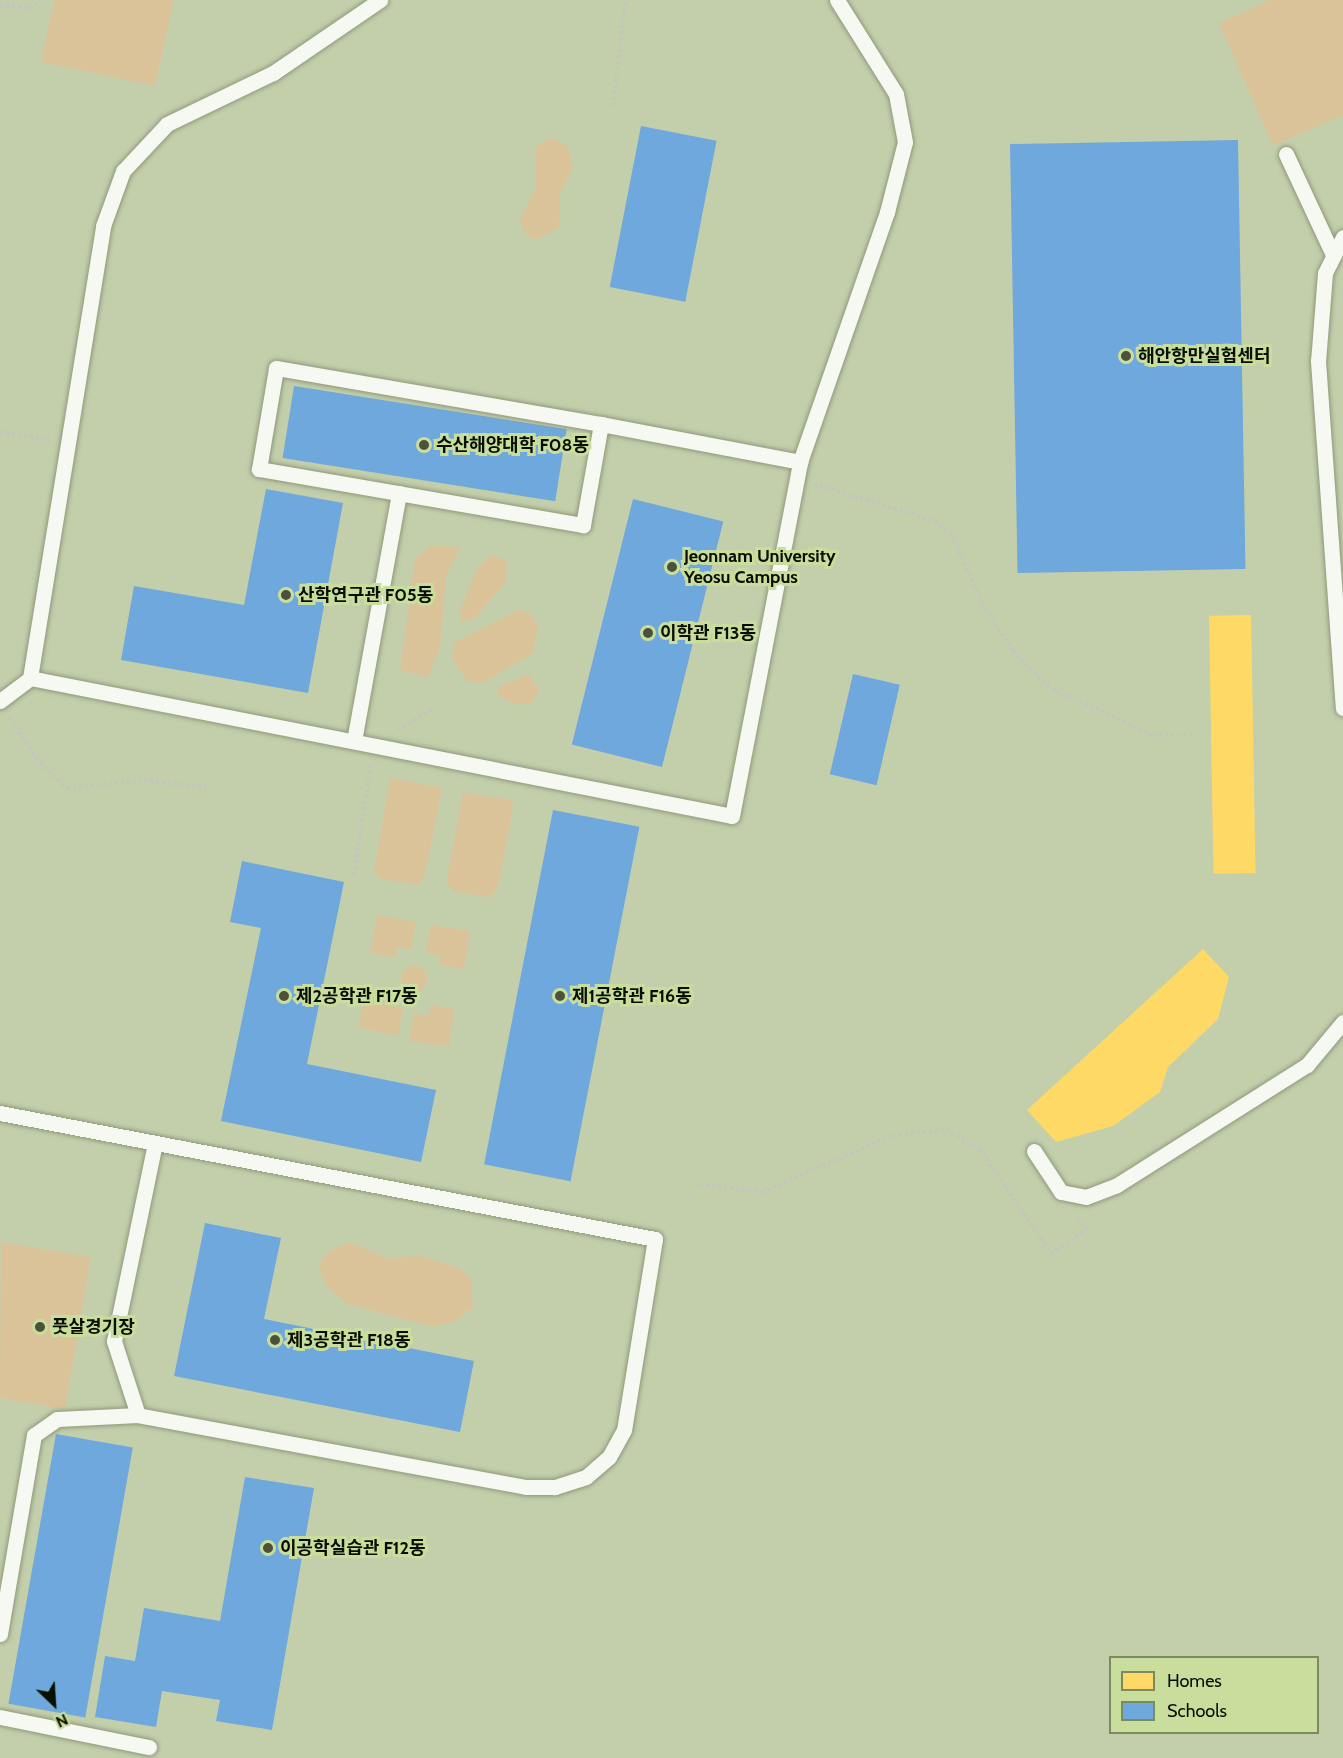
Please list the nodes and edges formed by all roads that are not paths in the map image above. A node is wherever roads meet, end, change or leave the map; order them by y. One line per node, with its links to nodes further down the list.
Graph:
1 (380, 0): 9 (lane)
2 (837, 0): 7 (lane)
3 (1286, 154): 5 (lane)
4 (1343, 237): 5 (lane)
5 (1333, 255): 11 (lane)
6 (601, 424): 7 (lane); 8 (lane); 8 (lane)
7 (800, 462): 12 (lane)
8 (399, 493): 12 (lane)
9 (30, 678): 10 (lane); 12 (lane)
10 (3, 707)
11 (1343, 708)
12 (354, 741)
13 (1343, 1022): 16 (lane)
14 (0, 1113): 15 (lane)
15 (155, 1143): 17 (lane); 17 (lane)
16 (1034, 1151)
17 (138, 1415): 18 (lane)
18 (0, 1634)
19 (0, 1717): 20 (lane)
20 (149, 1747)

